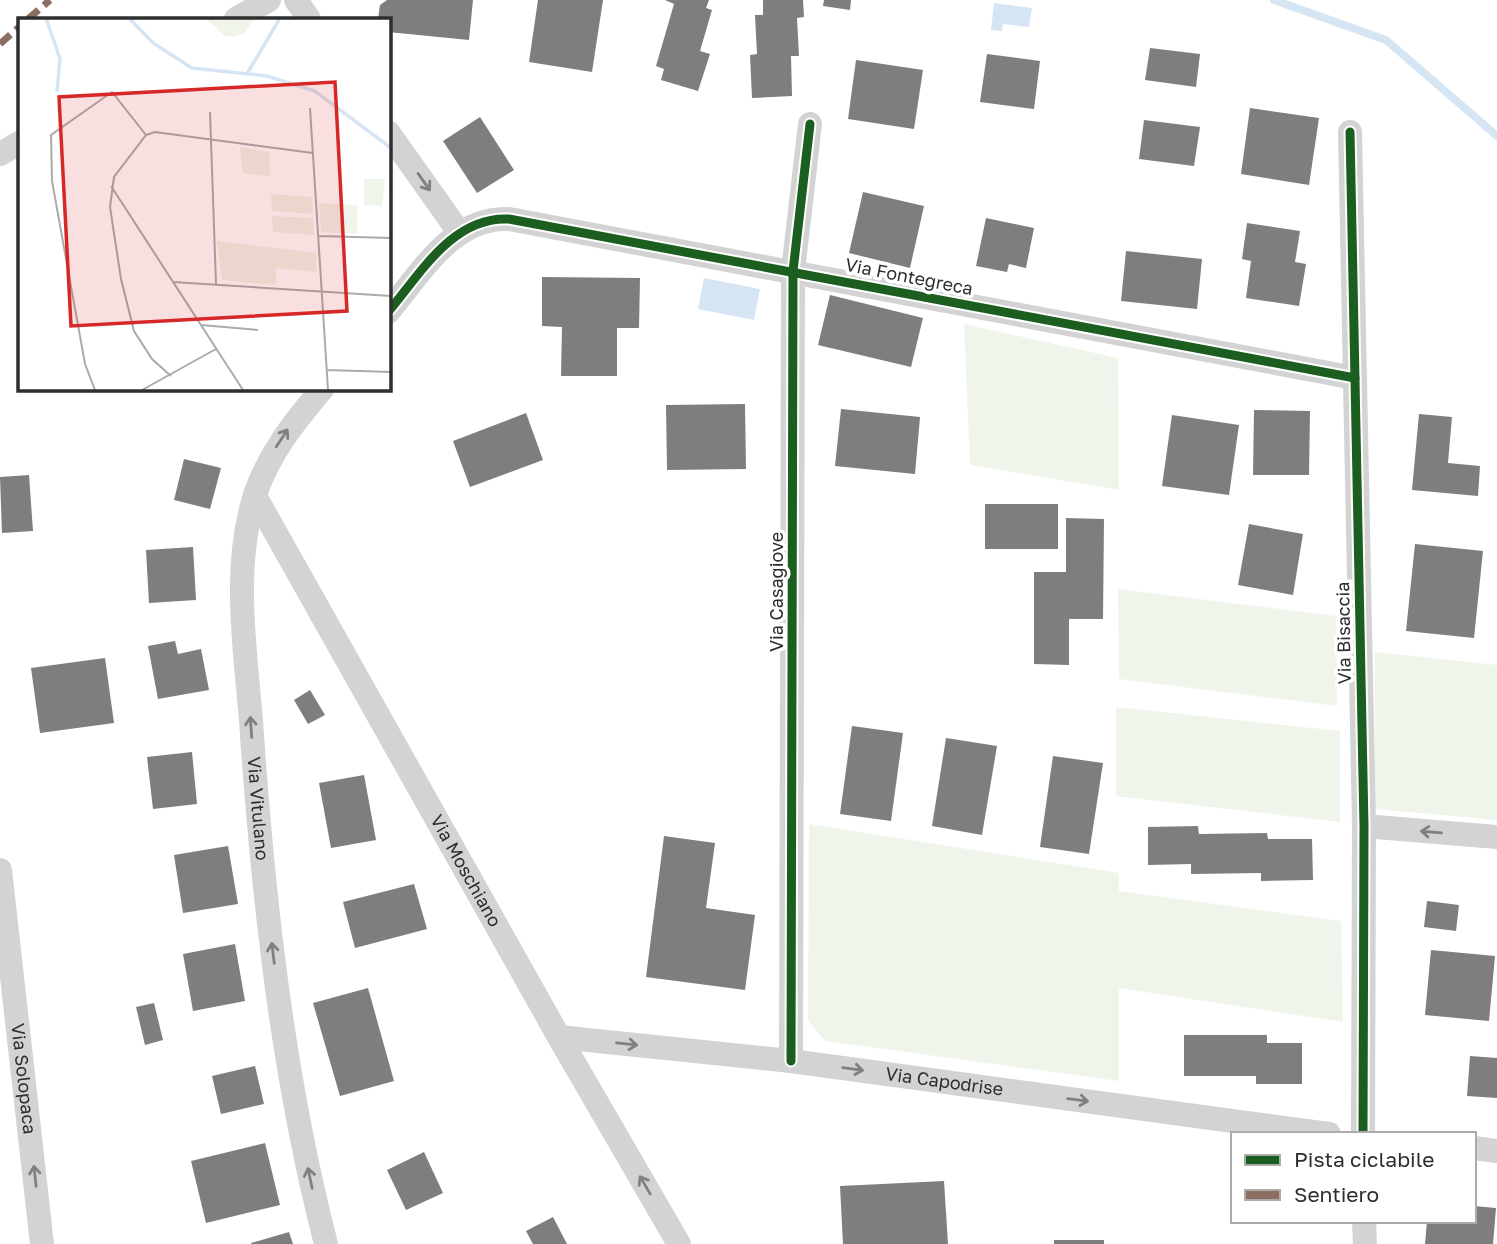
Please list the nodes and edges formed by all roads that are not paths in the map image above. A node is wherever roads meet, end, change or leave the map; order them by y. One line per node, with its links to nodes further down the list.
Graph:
1 (269, 0): 3 (street)
2 (296, 0): 4 (street)
3 (238, 18)
4 (308, 18)
5 (810, 124): 11 (street, Via Casagiove)
6 (1350, 132): 13 (street, Via Bisaccia)
7 (390, 135): 10 (street, one-way to 10)
8 (18, 144): 9 (street)
9 (0, 154)
10 (459, 232): 11 (street, Via Fontegreca); 12 (street)
11 (793, 271): 13 (street, Via Fontegreca); 20 (street, Via Casagiove)
12 (390, 310)
13 (1355, 378): 16 (street, Via Bisaccia)
14 (321, 390): 15 (street, Via Vitulano, one-way to 14)
15 (255, 496): 19 (street, Via Moschiano); 27 (street, Via Vitulano, one-way to 15)
16 (1364, 826): 17 (street, one-way to 16); 22 (street, Via Bisaccia)
17 (1497, 837)
18 (0, 870): 26 (street, Via Solopaca, one-way to 18)
19 (559, 1037): 20 (street, Via Capodrise, one-way to 20); 28 (street, Via Moschiano, one-way to 19)
20 (791, 1061): 21 (street, Via Capodrise, one-way to 21)
21 (1314, 1132)
22 (1363, 1132)
23 (1476, 1149): 24 (street)
24 (1497, 1150)
25 (1364, 1223): 29 (street)
26 (42, 1244)
27 (326, 1244)
28 (679, 1244)
29 (1365, 1244)

